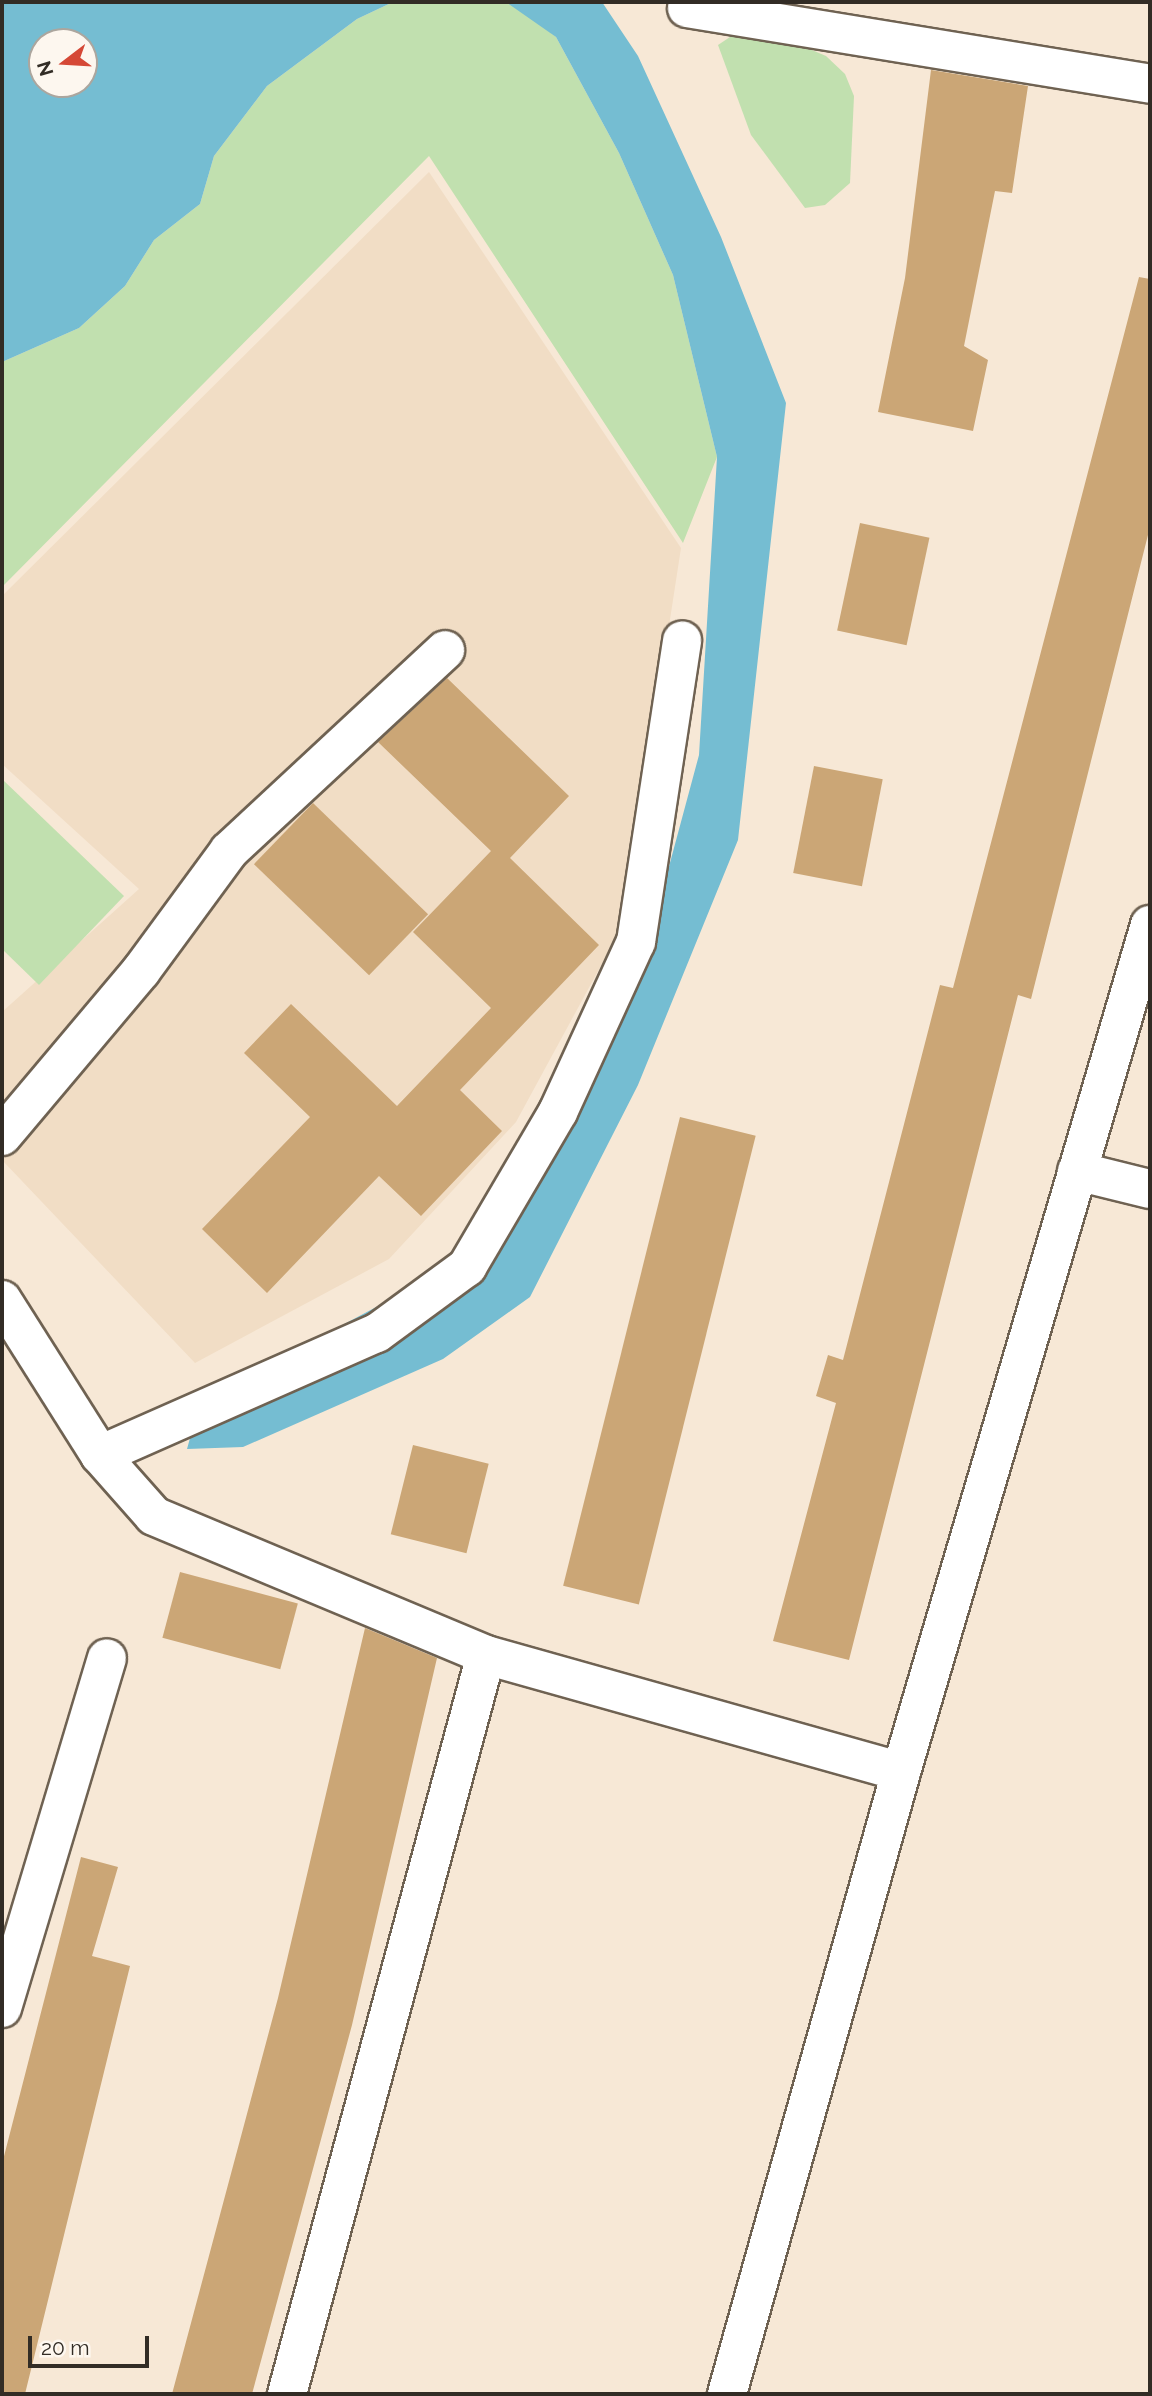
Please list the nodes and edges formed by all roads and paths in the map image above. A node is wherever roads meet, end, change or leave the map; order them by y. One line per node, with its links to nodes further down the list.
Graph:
1 (687, 8): 2 (street)
2 (1150, 84)
3 (682, 640): 10 (street)
4 (444, 650): 6 (street)
5 (1150, 925): 7 (street)
6 (2, 1136)
7 (1077, 1171): 8 (street); 13 (street)
8 (1150, 1189)
9 (9, 1324): 10 (street)
10 (100, 1455): 11 (street)
11 (486, 1655): 13 (street); 15 (street)
12 (107, 1658): 14 (street)
13 (901, 1772): 16 (street)
14 (2, 2008)
15 (287, 2394)
16 (727, 2394)

